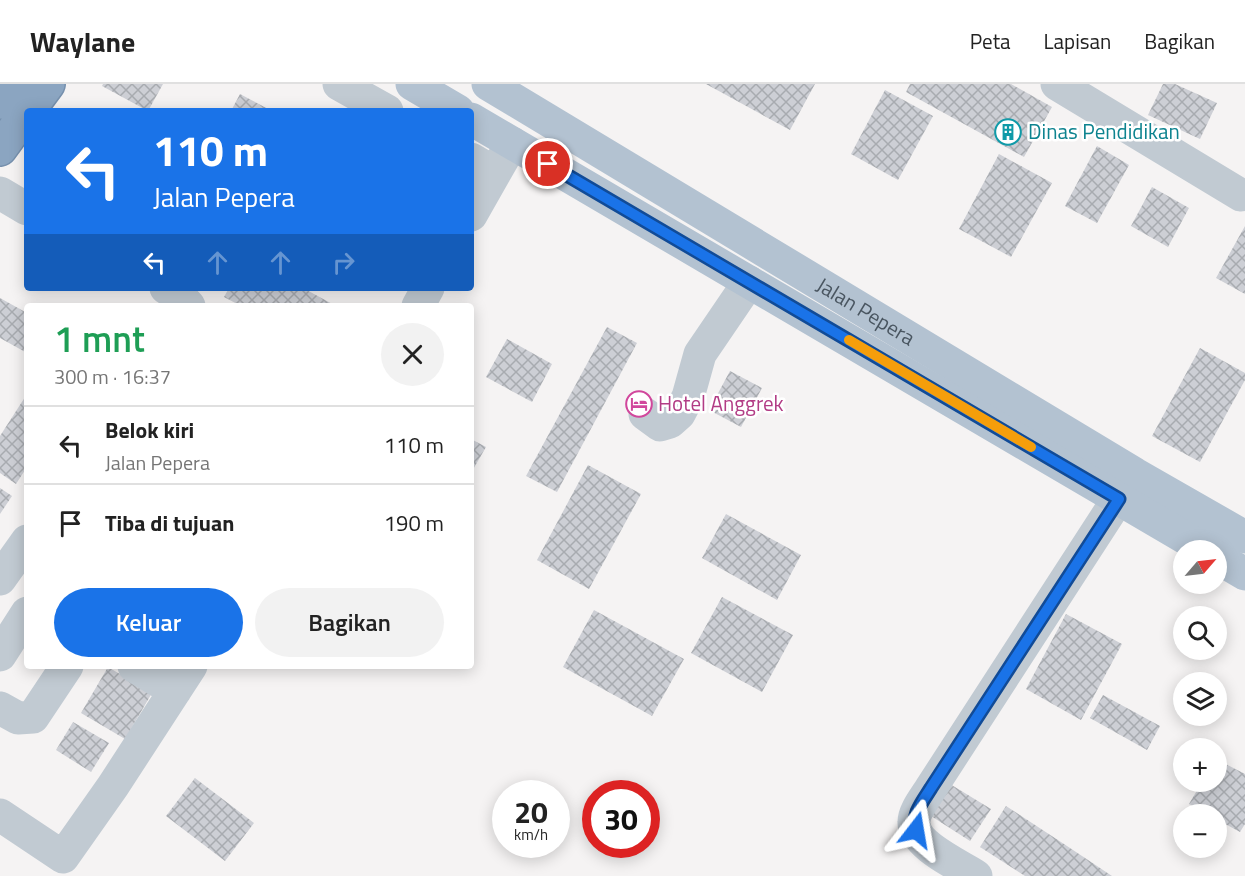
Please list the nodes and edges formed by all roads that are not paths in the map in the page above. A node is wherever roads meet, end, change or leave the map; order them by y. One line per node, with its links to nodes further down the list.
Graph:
1 (13, 84): 7 (highway)
2 (48, 84): 8 (highway)
3 (339, 84): 9 (street)
4 (411, 84): 10 (main road)
5 (488, 84): 15 (main road, Jalan Pepera)
6 (1058, 84): 19 (street)
7 (0, 102)
8 (29, 108)
9 (382, 108)
10 (453, 108)
11 (24, 115): 14 (highway)
12 (474, 121): 13 (main road, Jalan Pepera)
13 (513, 143): 16 (street); 17 (main road, Jalan Pepera)
14 (0, 148)
15 (604, 154): 17 (main road); 26 (main road, Jalan Pepera)
16 (483, 166): 20 (street)
17 (584, 185): 22 (main road, Jalan Pepera)
18 (0, 193): 21 (street)
19 (1241, 195)
20 (474, 203)
21 (24, 207)
22 (749, 282): 25 (street); 26 (main road, Jalan Pepera)
23 (172, 291): 24 (street)
24 (186, 303)
25 (645, 414)
26 (1127, 486): 27 (main road, Jalan Pepera); 28 (main road, Jalan Pepera); 43 (street)
27 (1245, 537)
28 (1194, 540)
29 (24, 545): 32 (street)
30 (1227, 563): 31 (main road)
31 (1245, 574)
32 (0, 579)
33 (0, 584): 34 (street)
34 (24, 599)
35 (24, 618): 36 (street)
36 (0, 655)
37 (65, 669): 40 (street)
38 (145, 669): 39 (street)
39 (183, 679): 42 (street)
40 (0, 708)
41 (0, 815): 42 (street)
42 (56, 866)
43 (976, 876)

